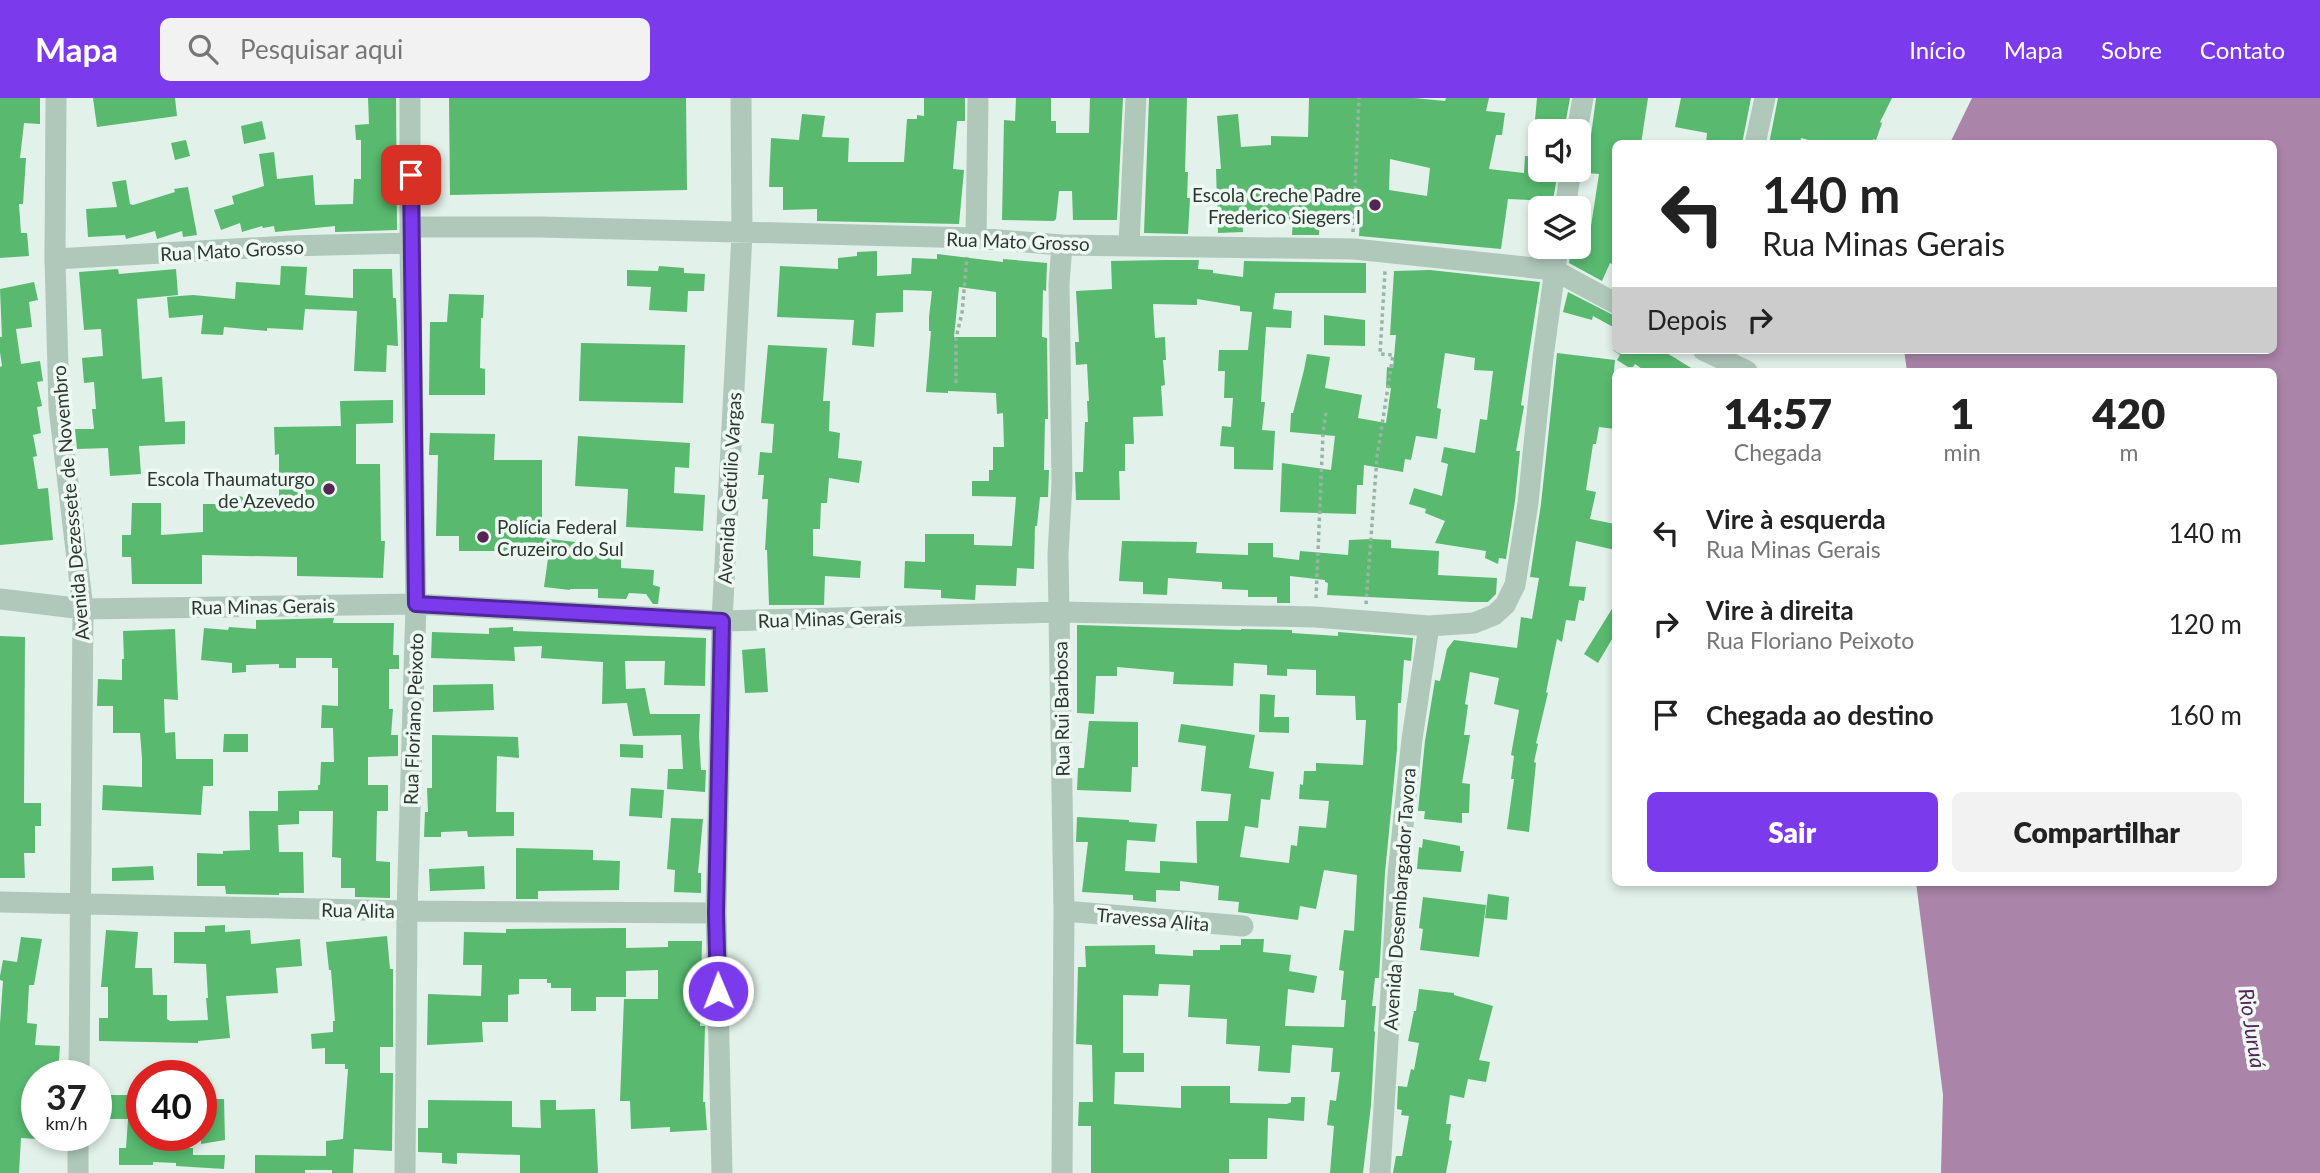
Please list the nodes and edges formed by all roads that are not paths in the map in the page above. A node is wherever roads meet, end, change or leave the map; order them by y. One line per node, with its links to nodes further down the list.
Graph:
1 (56, 98): 15 (street, Avenida Dezessete de Novembro)
2 (410, 98): 11 (street, Rua Floriano Peixoto)
3 (741, 98): 10 (street, Avenida Getúlio Vargas)
4 (978, 98): 12 (street)
5 (1136, 98): 13 (street)
6 (1583, 98): 8 (street)
7 (1765, 98): 9 (street)
8 (1579, 119)
9 (1756, 140)
10 (742, 234): 11 (street, Rua Mato Grosso); 12 (street, Rua Mato Grosso); 25 (street, Avenida Getúlio Vargas)
11 (410, 235): 15 (street, Rua Mato Grosso); 22 (street, Rua Floriano Peixoto)
12 (975, 238): 14 (street, Rua Mato Grosso)
13 (1129, 244): 14 (street, Rua Mato Grosso); 17 (street, Rua Mato Grosso)
14 (1062, 245): 24 (street, Rua Rui Barbosa)
15 (55, 259): 23 (street, Avenida Dezessete de Novembro)
16 (1556, 259): 17 (street)
17 (1554, 270): 18 (street, Rua Mato Grosso); 26 (street, Rua Minas Gerais)
18 (1612, 301)
19 (1726, 355): 20 (street)
20 (1743, 368)
21 (0, 599): 23 (street, Rua Minas Gerais)
22 (416, 604): 23 (street, Rua Minas Gerais); 25 (street, Rua Minas Gerais); 29 (street, Rua Floriano Peixoto)
23 (83, 609): 28 (street, Avenida Dezessete de Novembro)
24 (1059, 612): 25 (street, Rua Minas Gerais); 26 (street, Rua Minas Gerais); 30 (street, Rua Rui Barbosa)
25 (722, 621): 31 (street, Avenida Getúlio Vargas)
26 (1429, 626): 39 (street, Avenida Desembargador Tavora)
27 (0, 902): 28 (street, Rua Alita)
28 (79, 904): 29 (street, Rua Alita); 33 (street, Avenida Dezessete de Novembro)
29 (407, 911): 31 (street, Rua Alita); 36 (street, Rua Floriano Peixoto)
30 (1064, 911): 32 (street, Travessa Alita); 38 (street, Rua Rui Barbosa)
31 (716, 913): 37 (street, Avenida Getúlio Vargas)
32 (1243, 926)
33 (79, 1060)
34 (78, 1151): 35 (street)
35 (78, 1173)
36 (405, 1173)
37 (722, 1173)
38 (1062, 1173)
39 (1380, 1173)

